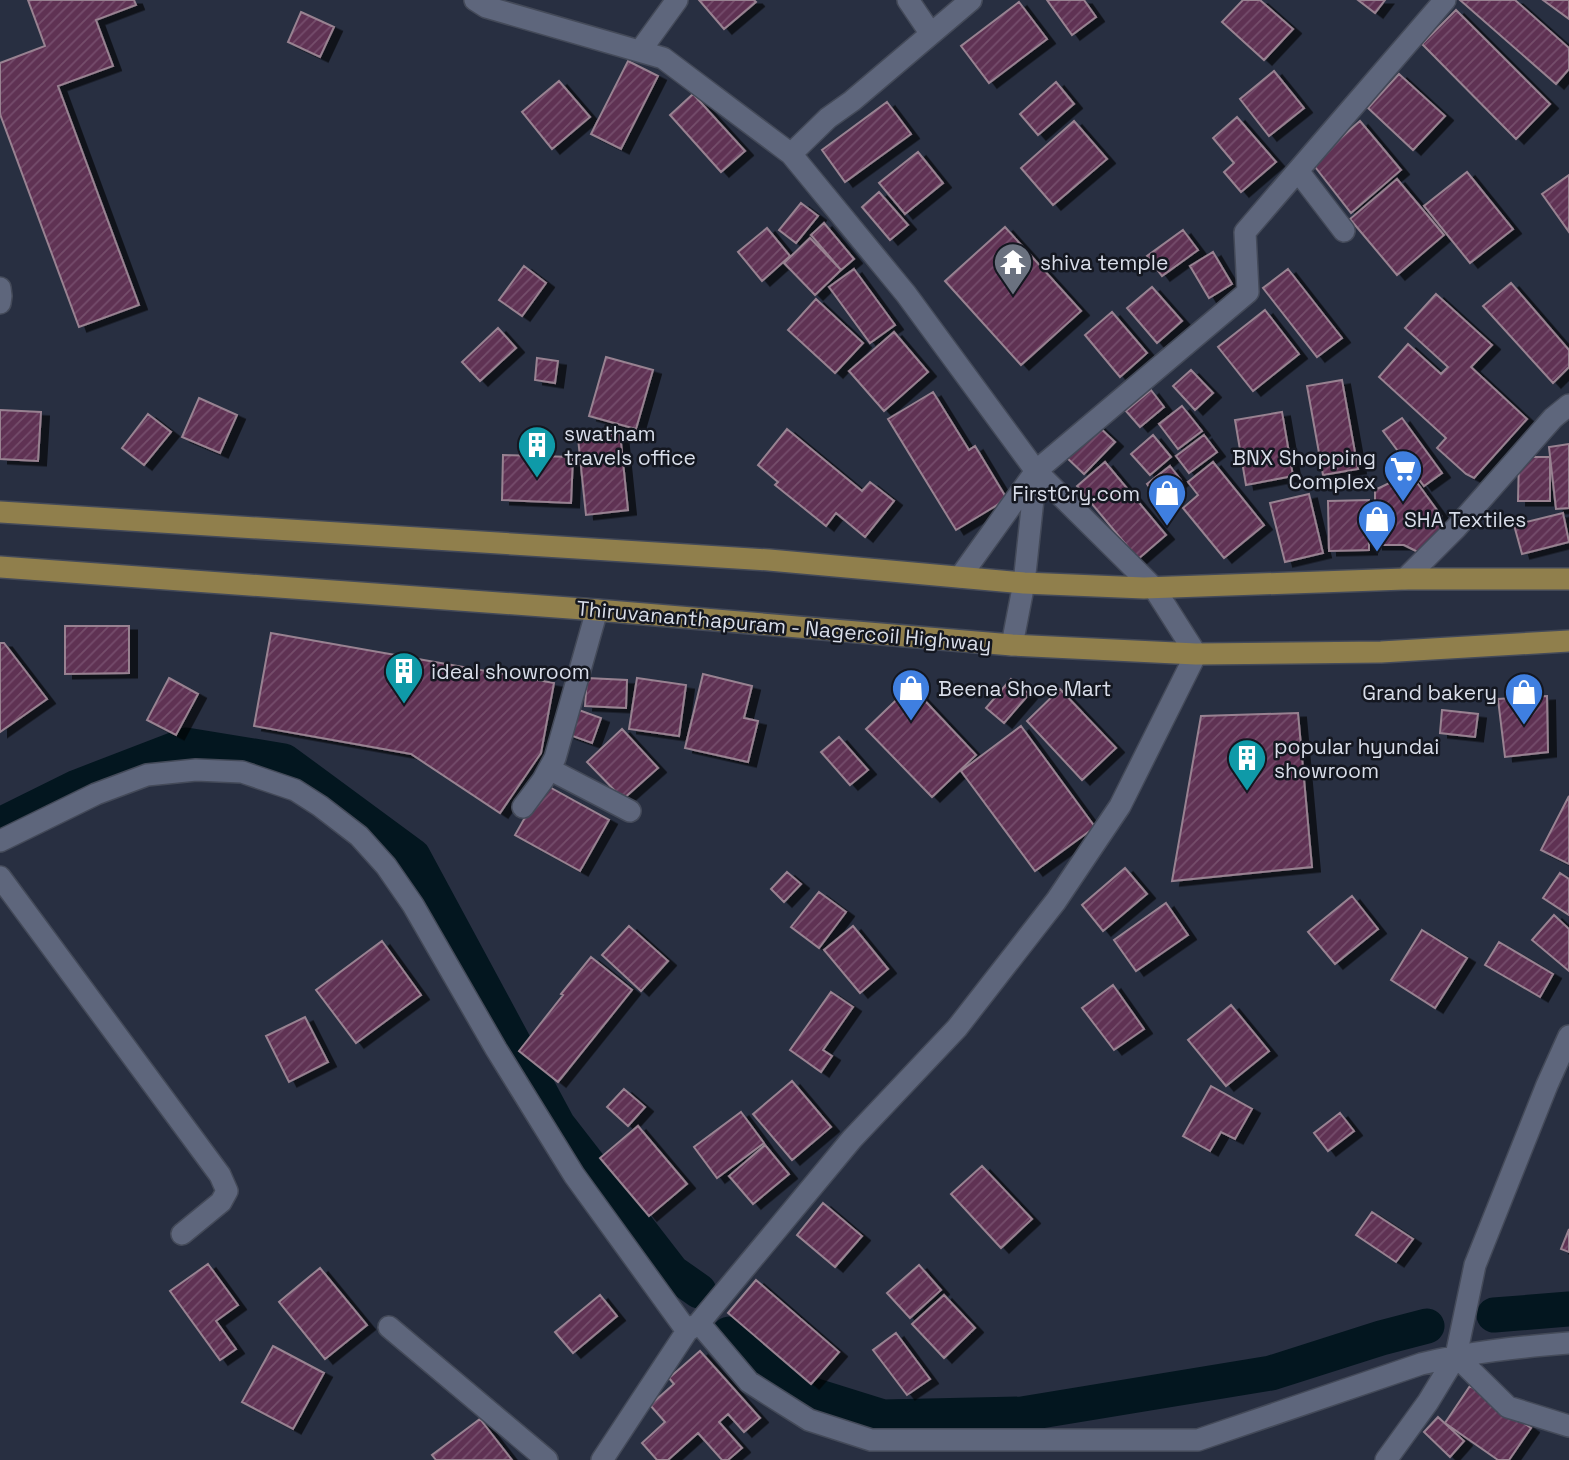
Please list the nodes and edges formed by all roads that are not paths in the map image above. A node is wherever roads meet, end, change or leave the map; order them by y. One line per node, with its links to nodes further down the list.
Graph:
1 (475, 0): 7 (street)
2 (677, 0): 7 (street)
3 (908, 0): 6 (street)
4 (971, 0): 6 (street)
5 (1445, 0): 9 (street)
6 (931, 34): 8 (street)
7 (640, 51): 8 (street)
8 (791, 154): 14 (street)
9 (1298, 171): 10 (street); 14 (street)
10 (1344, 231)
11 (0, 288): 12 (street)
12 (0, 303)
13 (1569, 405): 18 (street)
14 (1036, 471): 17 (street); 20 (street); 21 (street)
15 (0, 512): 17 (main road)
16 (0, 566): 22 (main road, Thiruvananthapuram - Nagercoil Highway)
17 (960, 577): 20 (main road)
18 (1405, 579): 19 (main road); 21 (main road)
19 (1569, 579)
20 (1024, 583): 21 (main road); 24 (street)
21 (1154, 588): 25 (street)
22 (597, 610): 24 (main road, Thiruvananthapuram - Nagercoil Highway); 26 (street)
23 (1569, 641): 25 (main road, Thiruvananthapuram - Nagercoil Highway)
24 (1012, 645): 25 (main road, Thiruvananthapuram - Nagercoil Highway)
25 (1196, 654): 34 (street)
26 (549, 769): 27 (street); 28 (street)
27 (523, 807)
28 (630, 811)
29 (0, 841): 34 (street)
30 (0, 877): 32 (street)
31 (1569, 1036): 36 (street)
32 (181, 1234)
33 (389, 1327): 38 (street)
34 (693, 1327): 36 (street); 39 (street)
35 (1569, 1343): 36 (street)
36 (1456, 1356): 37 (street); 40 (street)
37 (1569, 1426)
38 (547, 1460)
39 (602, 1460)
40 (1386, 1460)

